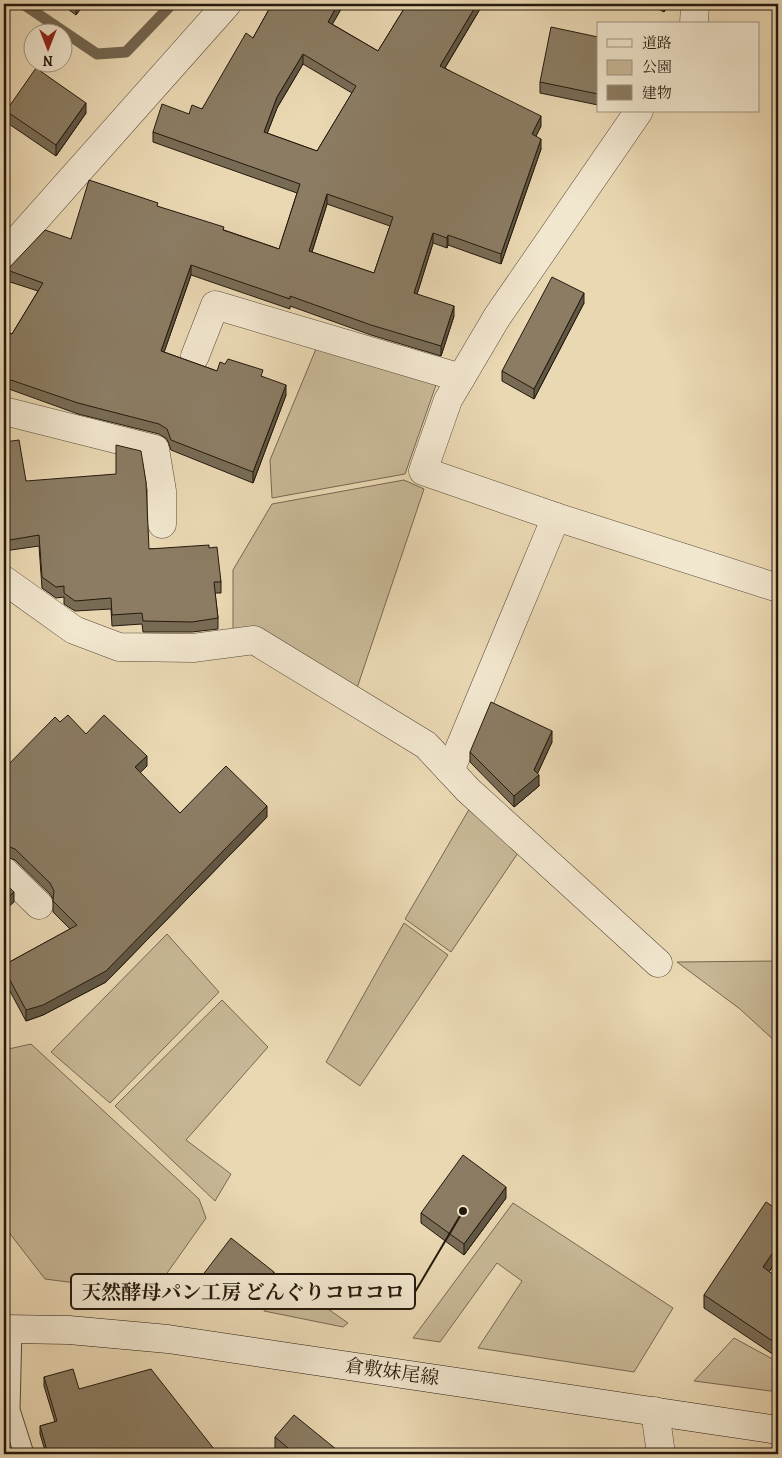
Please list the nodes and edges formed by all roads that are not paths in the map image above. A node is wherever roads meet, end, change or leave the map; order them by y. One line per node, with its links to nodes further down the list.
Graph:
1 (227, 4): 5 (street)
2 (695, 4): 3 (street)
3 (694, 22)
4 (638, 112): 7 (street)
5 (4, 255)
6 (196, 356): 7 (street)
7 (461, 378): 9 (street)
8 (4, 411): 10 (street)
9 (556, 516): 12 (street); 13 (street)
10 (162, 524)
11 (4, 580): 13 (street)
12 (778, 588)
13 (450, 771): 16 (street)
14 (4, 871): 15 (street)
15 (40, 905)
16 (658, 963)
17 (8, 1329): 18 (street, 倉敷妹尾線); 20 (lane)
18 (655, 1411): 19 (street, 倉敷妹尾線); 21 (street)
19 (778, 1430)
20 (24, 1454)
21 (661, 1454)

